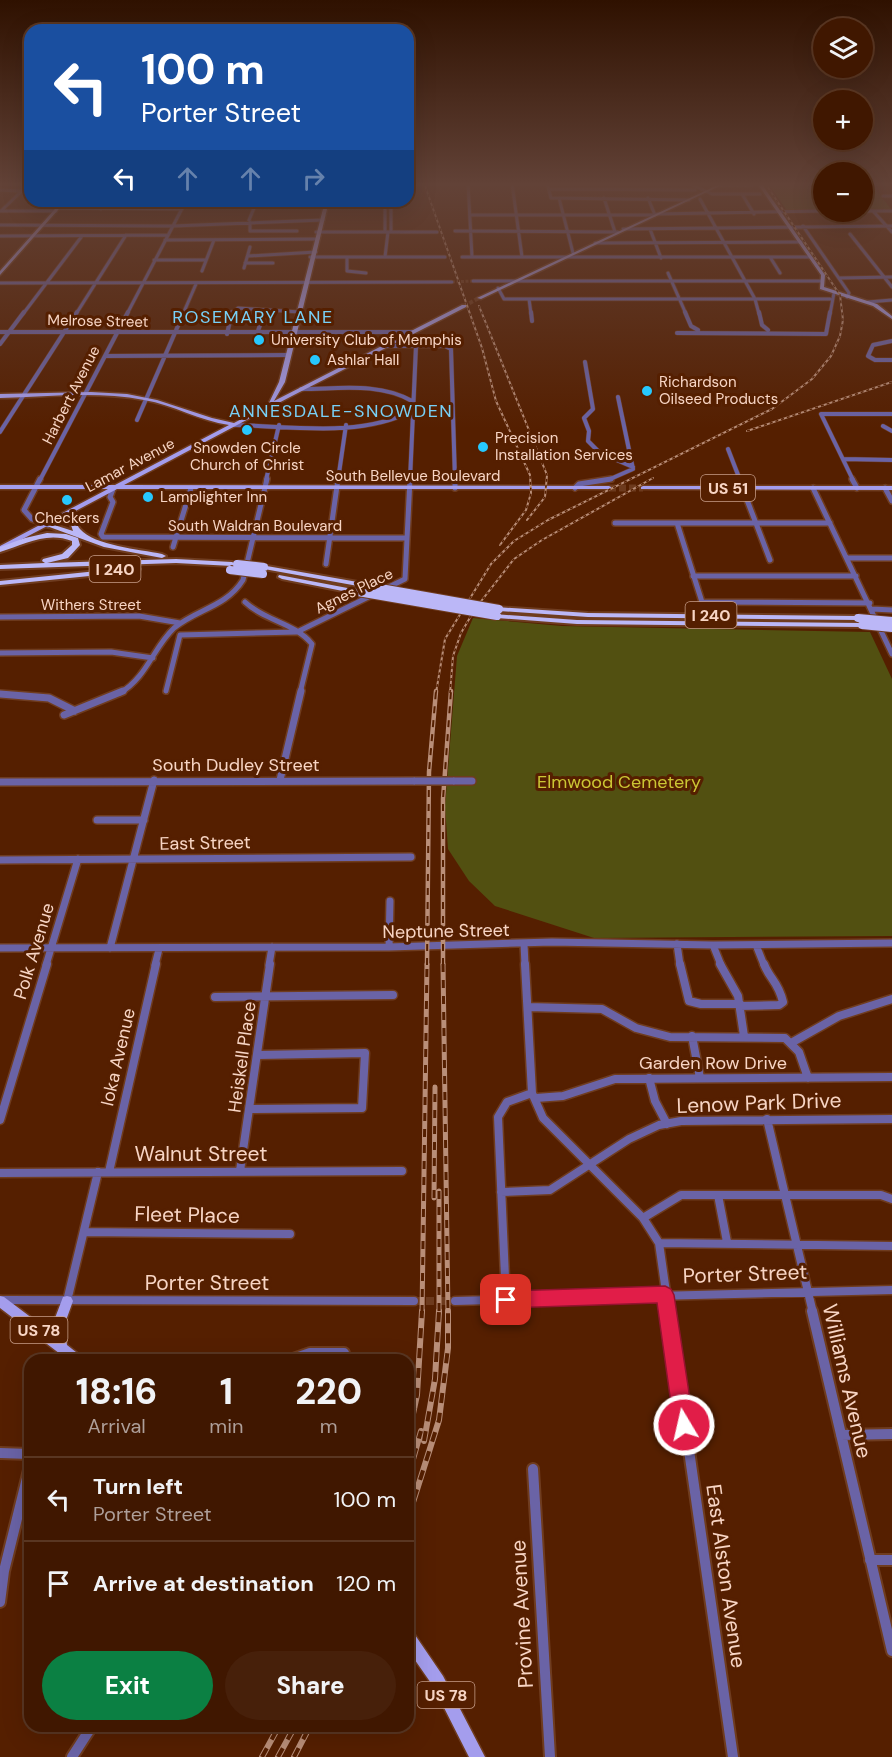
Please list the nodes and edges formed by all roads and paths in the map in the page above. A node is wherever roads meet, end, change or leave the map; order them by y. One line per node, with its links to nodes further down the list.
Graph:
1 (59, 265): 29 (street)
2 (107, 265): 30 (street)
3 (152, 265): 31 (street, Harbert Avenue)
4 (204, 265): 14 (street)
5 (310, 265): 32 (main road)
6 (347, 265): 15 (street)
7 (367, 265): 15 (street)
8 (546, 265): 22 (main road)
9 (735, 265): 24 (street)
10 (775, 265): 17 (street)
11 (815, 265): 25 (main road)
12 (831, 265): 18 (street)
13 (875, 265): 19 (street)
14 (202, 271)
15 (366, 273): 26 (street)
16 (668, 273): 23 (street)
17 (780, 273)
18 (840, 278): 19 (street); 37 (street)
19 (885, 278): 20 (street); 34 (street)
20 (892, 278)
21 (473, 281): 22 (street)
22 (512, 281): 23 (street); 35 (main road)
23 (672, 281): 24 (street); 39 (street)
24 (744, 281): 25 (street); 40 (street)
25 (822, 281): 36 (main road)
26 (365, 282): 27 (street); 32 (street)
27 (452, 282)
28 (0, 283): 29 (street)
29 (45, 283): 30 (street); 53 (street)
30 (95, 283): 31 (street); 54 (street)
31 (143, 283): 33 (street); 55 (street, Harbert Avenue)
32 (306, 283): 33 (street); 46 (main road)
33 (196, 284): 59 (street)
34 (892, 287)
35 (498, 288): 38 (main road); 42 (street)
36 (834, 293): 37 (main road); 41 (street)
37 (847, 297): 44 (main road)
38 (479, 298)
39 (680, 299): 40 (street); 42 (street); 50 (street)
40 (754, 299): 41 (street); 51 (street)
41 (831, 299): 58 (street)
42 (528, 300): 49 (street)
43 (892, 300): 44 (street)
44 (868, 302): 48 (main road)
45 (464, 306): 56 (main road, Lamar Avenue)
46 (298, 311): 57 (main road); 60 (street)
47 (259, 316): 61 (street)
48 (892, 318)
49 (532, 321)
50 (698, 330)
51 (768, 330)
52 (0, 332): 53 (street, Melrose Street)
53 (9, 332): 54 (street, Melrose Street); 63 (street)
54 (64, 332): 55 (street, Melrose Street); 75 (street)
55 (117, 332): 59 (street, Melrose Street); 67 (street, Harbert Avenue)
56 (412, 332): 57 (street, Melrose Street); 64 (main road, Lamar Avenue)
57 (294, 333): 61 (street, Melrose Street); 66 (main road)
58 (677, 333)
59 (174, 334): 60 (street, Melrose Street); 68 (street)
60 (227, 334): 61 (street, Melrose Street)
61 (257, 334)
62 (892, 341): 69 (street)
63 (0, 344)
64 (387, 346): 65 (street); 72 (main road, Lamar Avenue)
65 (416, 346): 79 (street, Agnes Place); 98 (street)
66 (289, 355): 68 (street); 71 (main road)
67 (105, 356): 68 (street); 76 (street, Harbert Avenue)
68 (164, 356): 78 (street)
69 (892, 360)
70 (585, 362): 93 (street)
71 (282, 382): 73 (main road); 80 (main road)
72 (301, 389): 73 (main road, Lamar Avenue); 79 (street)
73 (291, 394): 80 (main road, Lamar Avenue)
74 (0, 396): 75 (main road)
75 (23, 396): 76 (main road); 89 (street)
76 (84, 396): 78 (main road); 95 (street, Harbert Avenue)
77 (618, 397): 93 (street)
78 (146, 398): 83 (street); 84 (main road)
79 (412, 401): 81 (street, Agnes Place)
80 (268, 406): 84 (main road, Lamar Avenue)
81 (412, 411): 86 (street); 97 (street, Agnes Place)
82 (892, 414): 91 (street)
83 (137, 420)
84 (234, 424): 85 (street); 106 (main road, Lamar Avenue)
85 (279, 425): 86 (street); 96 (street)
86 (346, 425): 108 (street)
87 (883, 426): 88 (street)
88 (892, 431)
89 (0, 432)
90 (728, 449): 102 (street)
91 (843, 459): 92 (street); 104 (street)
92 (892, 460)
93 (633, 467): 99 (street)
94 (0, 488): 95 (main road, South Bellevue Boulevard)
95 (36, 488): 106 (main road, South Bellevue Boulevard); 115 (street, Harbert Avenue)
96 (264, 488): 107 (main road, South Bellevue Boulevard); 108 (main road, South Bellevue Boulevard); 118 (street)
97 (409, 488): 98 (main road, South Bellevue Boulevard); 108 (main road, South Bellevue Boulevard); 120 (street, Agnes Place)
98 (454, 488): 99 (main road, South Bellevue Boulevard)
99 (575, 488): 100 (main road, South Bellevue Boulevard)
100 (609, 488)
101 (643, 488): 102 (main road, US 51)
102 (742, 488): 103 (main road, US 51); 113 (street)
103 (813, 488): 104 (main road, US 51); 114 (street)
104 (857, 488): 105 (main road, US 51)
105 (888, 488): 109 (street)
106 (113, 489): 107 (main road, South Bellevue Boulevard); 110 (main road, Lamar Avenue); 117 (street, South Waldran Boulevard)
107 (191, 489): 117 (street)
108 (337, 489): 119 (street)
109 (892, 501)
110 (71, 513): 115 (main road, Lamar Avenue); 116 (highway)
111 (615, 523): 112 (street)
112 (677, 523): 113 (street); 134 (street)
113 (754, 523): 114 (street); 125 (street)
114 (830, 523): 123 (street)
115 (48, 525): 116 (highway); 122 (main road, Lamar Avenue)
116 (88, 538): 127 (highway)
117 (175, 538): 118 (street, South Waldran Boulevard); 121 (street)
118 (253, 538): 119 (street, South Waldran Boulevard); 144 (street)
119 (330, 538): 120 (street, South Waldran Boulevard); 128 (street)
120 (407, 538): 146 (street, Agnes Place)
121 (173, 547)
122 (1, 548): 126 (highway)
123 (848, 558): 124 (street); 135 (street)
124 (892, 558)
125 (770, 560)
126 (0, 562)
127 (206, 562): 129 (highway, I 240); 130 (highway, I 240)
128 (326, 564)
129 (0, 567)
130 (231, 567): 131 (highway, I 240); 132 (highway, I 240, bridge)
131 (136, 568): 133 (highway, I 240); 136 (highway)
132 (264, 571): 140 (highway, I 240, bridge); 140 (highway, I 240, bridge)
133 (0, 574)
134 (693, 576): 135 (street); 138 (street)
135 (856, 576): 138 (street)
136 (0, 583)
137 (245, 602): 146 (street)
138 (871, 606): 139 (street); 148 (street)
139 (892, 610)
140 (498, 613): 142 (highway, I 240)
141 (0, 617): 144 (street, Withers Street)
142 (860, 621): 143 (highway, I 240, bridge); 145 (highway, I 240, bridge)
143 (892, 621)
144 (180, 623): 149 (street)
145 (892, 628)
146 (297, 632): 150 (street); 155 (street)
147 (0, 653): 149 (street)
148 (892, 654)
149 (153, 658): 152 (street)
150 (166, 691)
151 (0, 694): 152 (street)
152 (75, 711): 153 (street)
153 (64, 715)
154 (154, 780): 155 (street, South Dudley Street); 158 (street, South Dudley Street); 160 (street)
155 (280, 780): 156 (street, South Dudley Street, bridge)
156 (453, 781): 157 (street, South Dudley Street)
157 (472, 781)
158 (0, 782)
159 (97, 820): 160 (street)
160 (144, 820): 162 (street)
161 (411, 856): 162 (street, East Street)
162 (134, 859): 164 (street, East Street); 175 (street)
163 (0, 860): 164 (street, East Street)
164 (78, 860): 174 (street, Polk Avenue)
165 (390, 901): 172 (street)
166 (892, 943): 170 (street, Neptune Street)
167 (524, 944): 168 (street, Neptune Street); 172 (street, Neptune Street); 182 (street)
168 (677, 944): 169 (street, Neptune Street); 181 (street)
169 (713, 945): 170 (street, Neptune Street); 181 (street)
170 (756, 945): 181 (street)
171 (272, 947): 172 (street, Neptune Street); 176 (street, Neptune Street); 178 (street, Heiskell Place)
172 (388, 947)
173 (0, 948): 174 (street, Neptune Street)
174 (52, 948): 175 (street, Neptune Street); 195 (street, Polk Avenue)
175 (110, 948): 176 (street, Neptune Street)
176 (159, 949): 201 (street, Ioka Avenue)
177 (393, 995): 178 (street)
178 (266, 996): 179 (street); 186 (street, Heiskell Place)
179 (215, 997)
180 (892, 999): 185 (street)
181 (740, 1005): 184 (street)
182 (528, 1006): 183 (street); 191 (street)
183 (692, 1036): 184 (street); 187 (street)
184 (744, 1036): 185 (street)
185 (791, 1043): 190 (street)
186 (258, 1056): 192 (street, Heiskell Place); 192 (street)
187 (700, 1077): 189 (street, Garden Row Drive); 190 (street, Garden Row Drive)
188 (892, 1077): 190 (street, Garden Row Drive)
189 (649, 1078): 191 (street, Garden Row Drive); 196 (street)
190 (808, 1078)
191 (534, 1095): 197 (street); 203 (street)
192 (251, 1109): 198 (street, Heiskell Place)
193 (767, 1119): 194 (street, Lenow Park Drive); 196 (street, Lenow Park Drive); 204 (street, Williams Avenue)
194 (892, 1119)
195 (0, 1120)
196 (667, 1124): 197 (street, Lenow Park Drive)
197 (588, 1165): 203 (street, Lenow Park Drive); 207 (street)
198 (240, 1171): 199 (street, Walnut Street); 201 (street, Walnut Street)
199 (402, 1171)
200 (98, 1172): 201 (street, Walnut Street); 202 (street, Walnut Street); 208 (street)
201 (109, 1172)
202 (0, 1173)
203 (501, 1192): 218 (street)
204 (784, 1194): 205 (street); 206 (street); 212 (street, Williams Avenue)
205 (718, 1195): 207 (street); 210 (street)
206 (892, 1199)
207 (643, 1218): 211 (street)
208 (84, 1232): 209 (street, Fleet Place); 219 (street)
209 (290, 1234)
210 (727, 1242): 211 (street); 212 (street)
211 (659, 1243): 216 (street, East Alston Avenue)
212 (796, 1243): 213 (street); 214 (street, Williams Avenue)
213 (892, 1246)
214 (807, 1290): 215 (street, Porter Street); 216 (street, Porter Street); 227 (street, Williams Avenue)
215 (892, 1290)
216 (665, 1295): 218 (street, Porter Street); 242 (street, East Alston Avenue)
217 (0, 1300): 219 (street, Porter Street); 222 (main road, US 78)
218 (506, 1300): 221 (street, Porter Street)
219 (67, 1301): 220 (street, Porter Street); 222 (main road)
220 (414, 1301)
221 (455, 1301)
222 (61, 1347): 224 (main road, US 78)
223 (344, 1353): 225 (street)
224 (70, 1354)
225 (307, 1354)
226 (892, 1434): 227 (street)
227 (841, 1435): 232 (street, Williams Avenue)
228 (0, 1453): 229 (street)
229 (24, 1454)
230 (533, 1469): 241 (street, Provine Avenue)
231 (24, 1488): 234 (street)
232 (870, 1560): 233 (street); 237 (street, Williams Avenue)
233 (892, 1560)
234 (2, 1571): 235 (street)
235 (0, 1602)
236 (414, 1646): 240 (main road, US 78)
237 (892, 1651)
238 (88, 1732): 239 (street)
239 (72, 1757)
240 (477, 1757)
241 (550, 1757)
242 (733, 1757)

